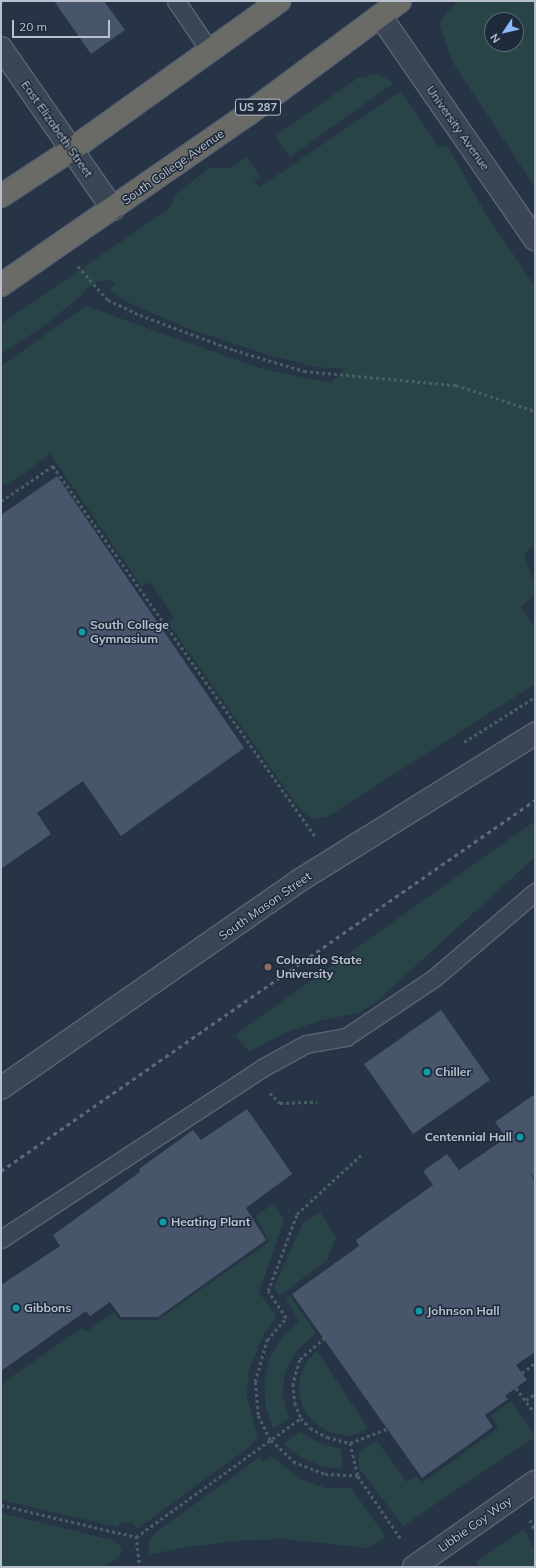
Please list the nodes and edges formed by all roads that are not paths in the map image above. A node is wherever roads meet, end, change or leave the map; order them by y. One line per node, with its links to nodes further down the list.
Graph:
1 (176, 1): 6 (lane)
2 (279, 1): 6 (highway)
3 (400, 1): 4 (highway, South College Avenue / US 287)
4 (381, 17): 9 (highway, South College Avenue / US 287); 10 (street, University Avenue)
5 (1, 48): 7 (street, East Elizabeth Street)
6 (210, 51): 7 (highway)
7 (71, 150): 8 (highway); 9 (street, East Elizabeth Street)
8 (1, 196)
9 (113, 209): 11 (highway, South College Avenue / US 287)
10 (535, 239)
11 (1, 285)
12 (535, 734): 14 (street, South Mason Street)
13 (535, 892): 15 (lane)
14 (1, 1088)
15 (1, 1239)
16 (535, 1482): 17 (street, Libbie Coy Way)
17 (414, 1567)

